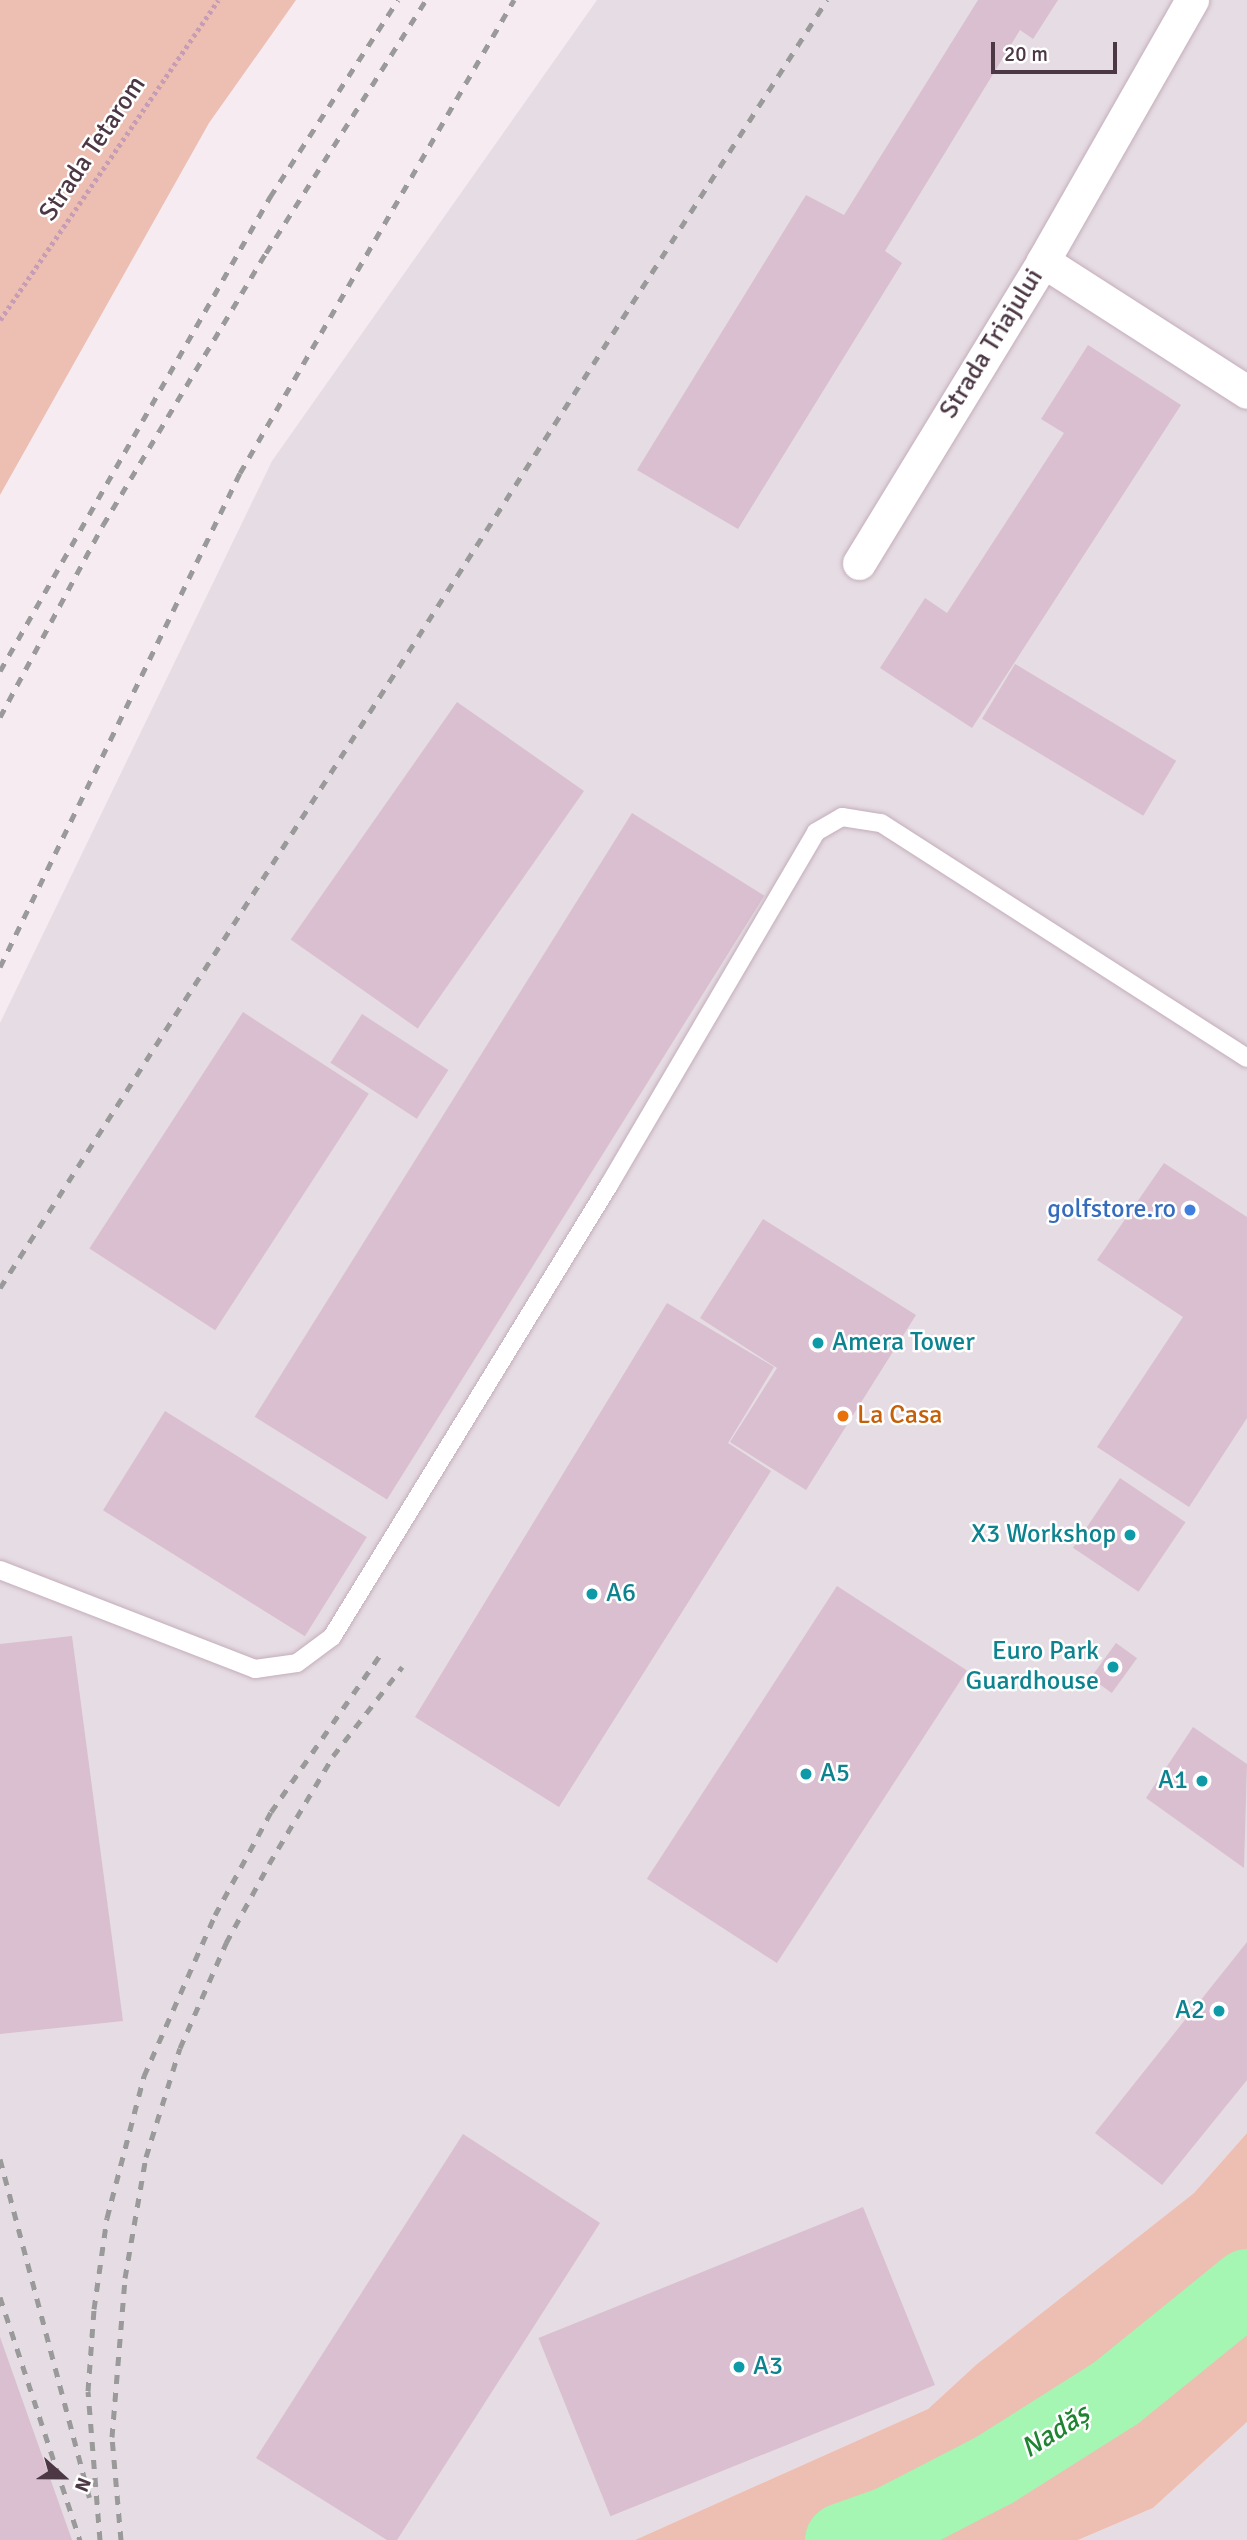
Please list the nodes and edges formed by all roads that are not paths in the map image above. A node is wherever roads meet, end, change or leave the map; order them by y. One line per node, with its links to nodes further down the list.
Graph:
1 (1192, 0): 2 (street)
2 (1043, 261): 3 (street, Strada Triajului); 4 (street, Strada Triajului)
3 (1247, 393)
4 (859, 563)
5 (1247, 1058): 6 (lane)
6 (0, 1570)

